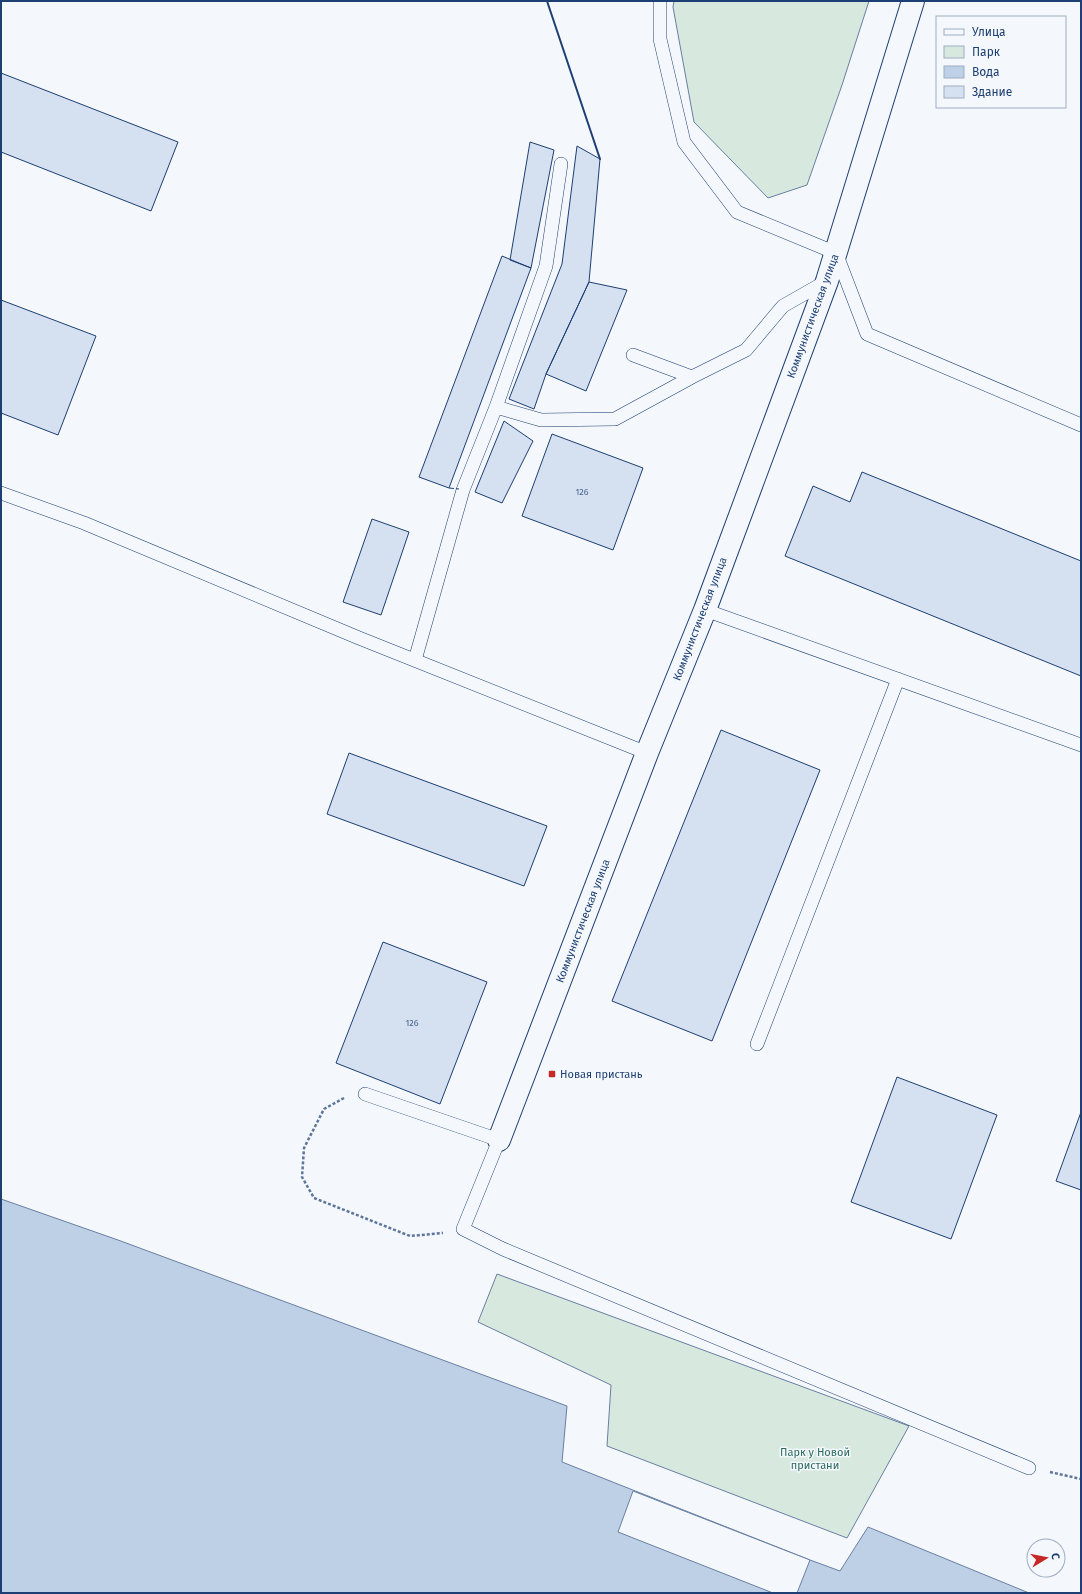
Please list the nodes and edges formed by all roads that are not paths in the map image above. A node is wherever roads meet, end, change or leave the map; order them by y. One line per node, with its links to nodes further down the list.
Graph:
1 (660, 1): 4 (lane)
2 (913, 1): 4 (street, Коммунистическая улица)
3 (561, 164): 8 (lane)
4 (836, 253): 5 (street, Коммунистическая улица); 9 (lane)
5 (827, 281): 7 (lane); 11 (street, Коммунистическая улица)
6 (633, 355): 7 (lane)
7 (692, 377): 8 (lane)
8 (496, 407): 12 (lane)
9 (1081, 425)
10 (1, 493): 12 (lane)
11 (705, 610): 13 (lane); 15 (street, Коммунистическая улица)
12 (415, 660): 15 (lane)
13 (898, 679): 14 (lane); 16 (lane)
14 (1081, 745)
15 (648, 754): 18 (street, Коммунистическая улица)
16 (757, 1044)
17 (365, 1094): 18 (lane)
18 (499, 1140): 19 (lane, Коммунистическая улица)
19 (1030, 1468)

